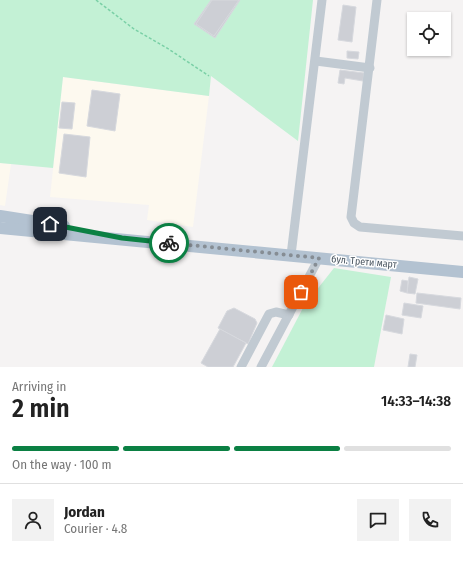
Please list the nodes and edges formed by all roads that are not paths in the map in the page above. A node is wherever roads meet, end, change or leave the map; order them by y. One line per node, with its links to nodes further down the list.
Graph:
1 (322, 0): 3 (street)
2 (377, 0): 4 (street)
3 (316, 60): 4 (street); 9 (street)
4 (370, 68): 7 (street)
5 (0, 216): 8 (main road, бул. Трети март)
6 (0, 228): 8 (main road, бул. Трети март)
7 (463, 236)
8 (122, 238): 9 (main road, бул. Трети март)
9 (291, 255): 10 (main road, бул. Трети март)
10 (319, 258): 11 (main road, бул. Трети март); 12 (street)
11 (463, 272)
12 (289, 314): 13 (street); 14 (street)
13 (241, 367)
14 (261, 367)

